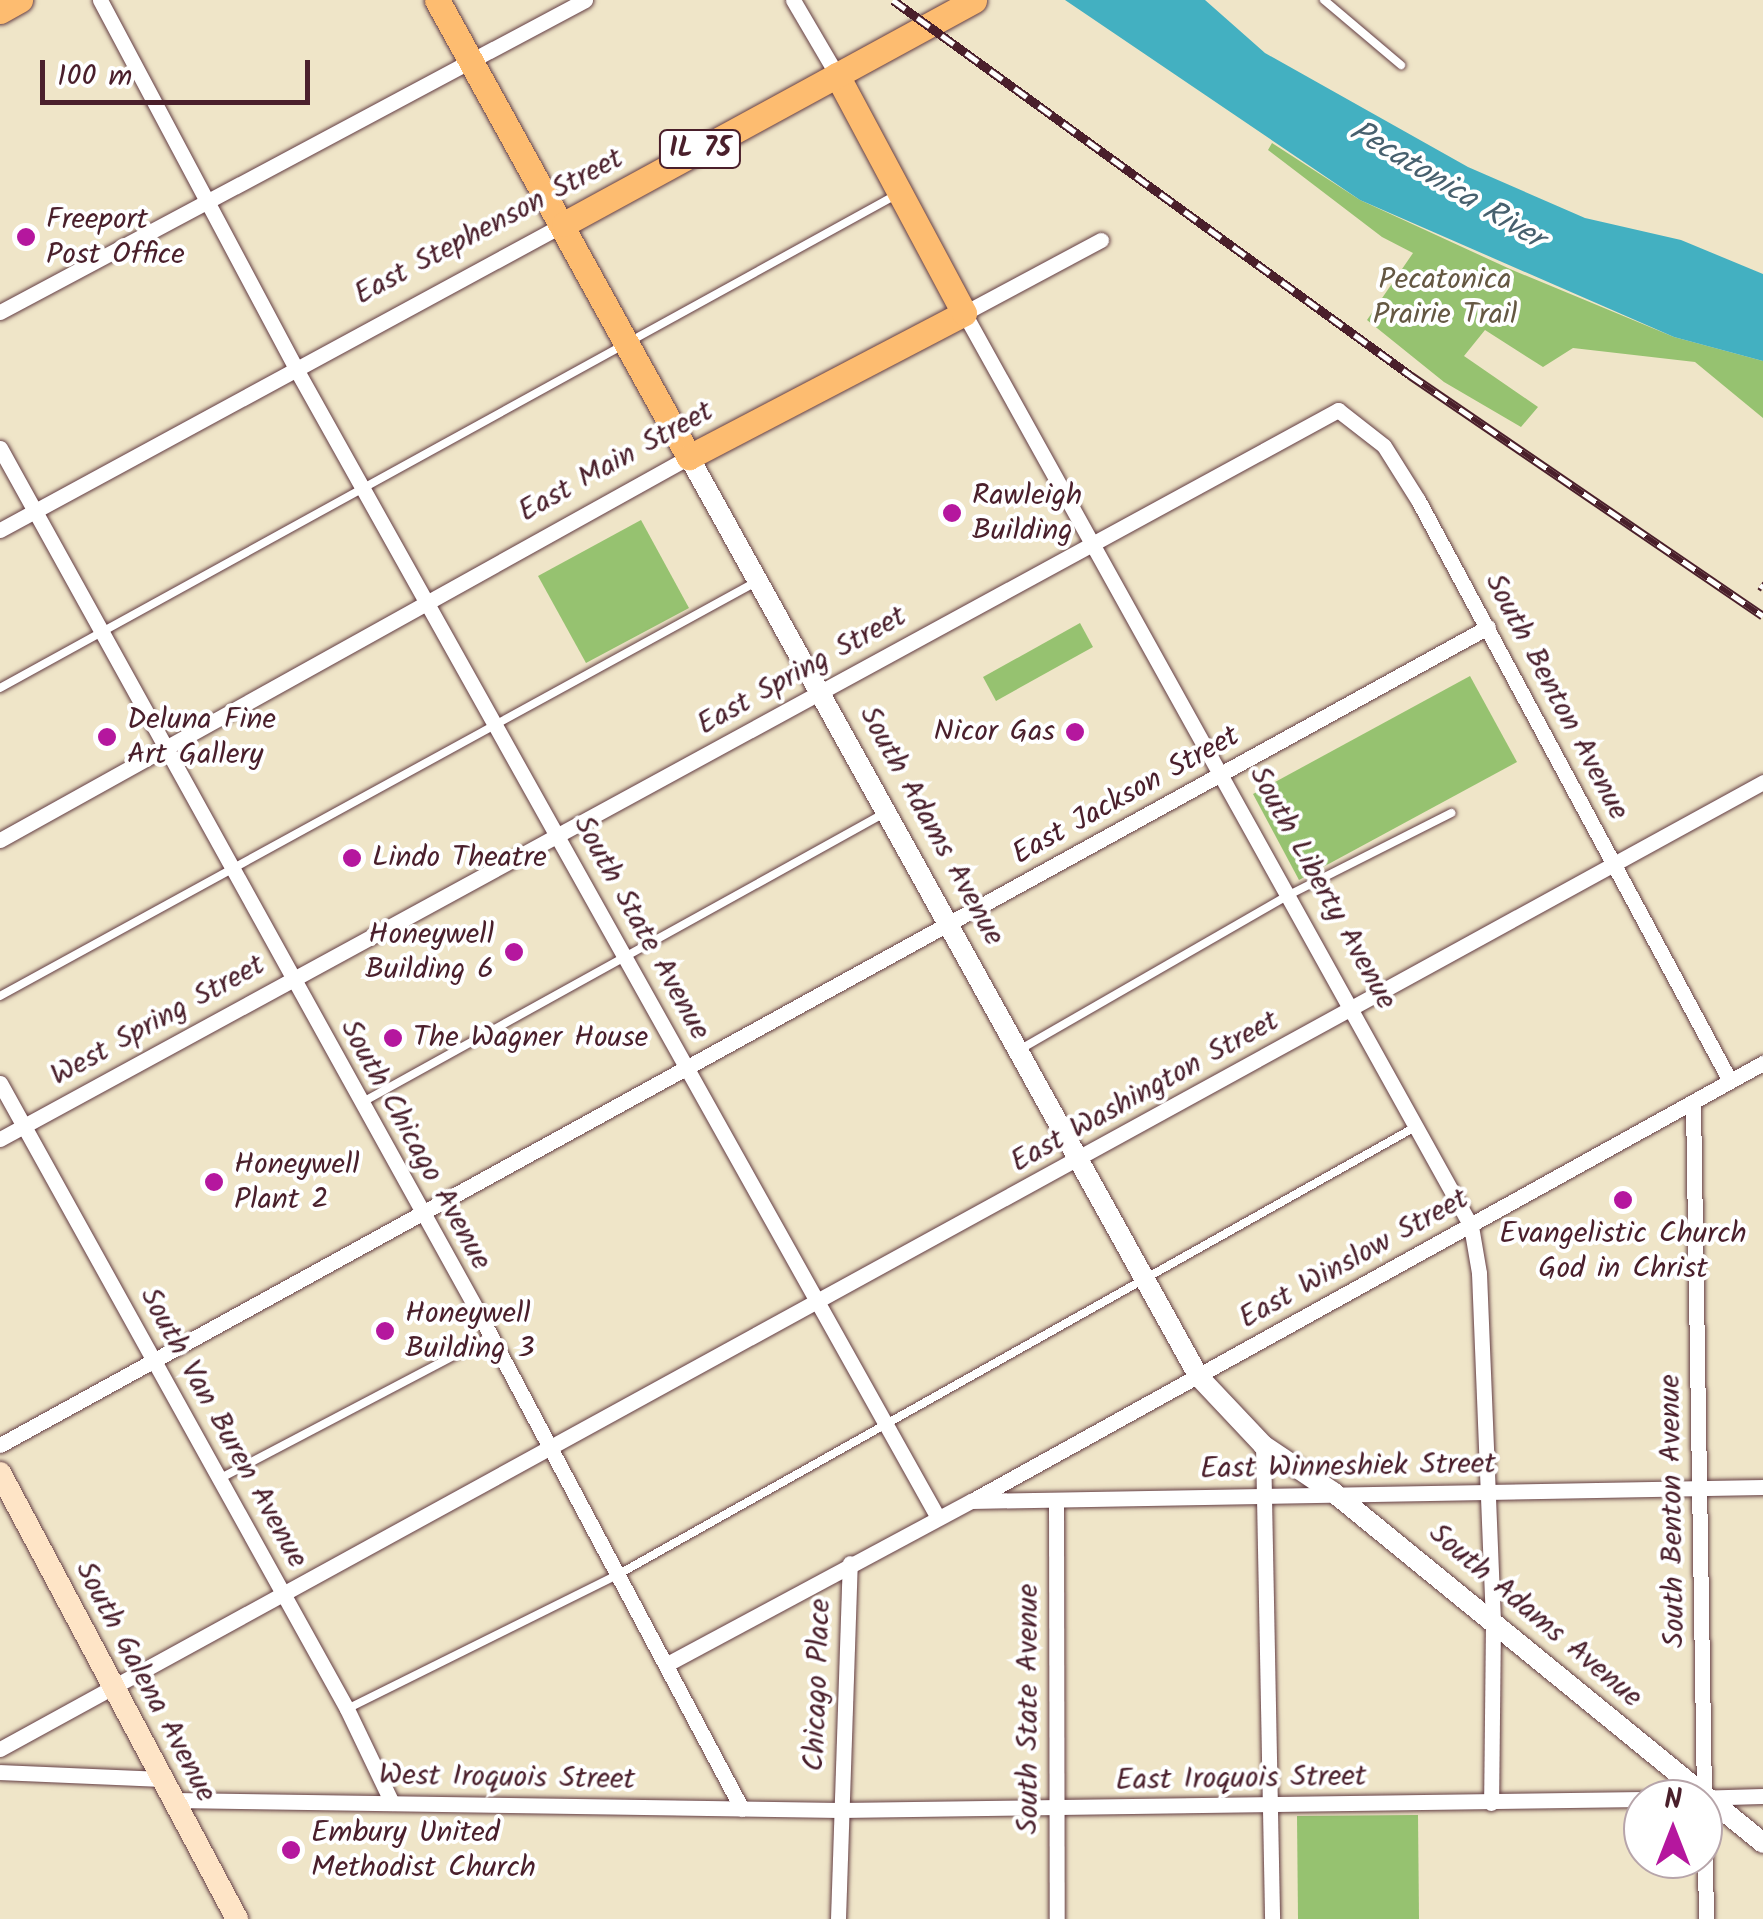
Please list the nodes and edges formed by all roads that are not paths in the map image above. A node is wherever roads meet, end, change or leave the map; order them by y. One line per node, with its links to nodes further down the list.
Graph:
1 (20, 0): 8 (main road)
2 (100, 0): 13 (street, South State Avenue)
3 (437, 0): 9 (main road, South Adams Avenue)
4 (584, 0): 9 (street)
5 (792, 0): 11 (street)
6 (974, 0): 11 (main road, East Stephenson Street / IL 75)
7 (1324, 0): 10 (lane)
8 (0, 11)
9 (470, 60): 13 (street); 14 (main road, South Adams Avenue)
10 (1401, 66)
11 (837, 75): 12 (main road, South Liberty Avenue); 14 (main road, East Stephenson Street / IL 75)
12 (900, 193): 17 (main road, South Liberty Avenue); 18 (lane)
13 (210, 200): 16 (street); 19 (street, South State Avenue)
14 (564, 224): 18 (main road, South Adams Avenue); 19 (street, East Stephenson Street)
15 (1101, 240): 17 (street, East Main Street)
16 (0, 312)
17 (964, 313): 22 (main road, East Main Street); 26 (street, South Liberty Avenue)
18 (631, 346): 22 (main road, South Adams Avenue); 23 (lane)
19 (296, 369): 23 (street, South State Avenue); 24 (street, East Stephenson Street)
20 (1338, 410): 26 (street, East Spring Street); 29 (street, South Benton Avenue)
21 (0, 448): 24 (street, South Chicago Avenue)
22 (689, 457): 27 (street, South Adams Avenue); 28 (street, East Main Street)
23 (367, 491): 28 (street, South State Avenue); 30 (lane)
24 (34, 512): 25 (street, East Stephenson Street); 30 (street, South Chicago Avenue)
25 (0, 530)
26 (1094, 541): 32 (street, East Spring Street); 35 (street, South Liberty Avenue)
27 (758, 580): 32 (street, South Adams Avenue); 33 (lane)
28 (429, 605): 33 (street, South State Avenue); 34 (street, East Main Street)
29 (1488, 627): 35 (street, East Jackson Street); 41 (street, South Benton Avenue)
30 (100, 632): 31 (lane); 34 (street, South Chicago Avenue)
31 (0, 688)
32 (820, 694): 37 (street, South Adams Avenue); 39 (street, East Spring Street)
33 (493, 723): 39 (street, South State Avenue); 42 (lane)
34 (166, 750): 40 (street, East Main Street); 42 (street, South Chicago Avenue)
35 (1222, 774): 43 (street, South Liberty Avenue); 44 (street, East Jackson Street)
36 (1763, 782): 41 (street, East Washington Street)
37 (886, 812): 44 (street, South Adams Avenue); 45 (lane)
38 (1451, 813): 43 (lane)
39 (559, 836): 45 (street, South State Avenue); 46 (street, East Spring Street)
40 (0, 840)
41 (1613, 864): 48 (street, East Washington Street); 52 (street, South Benton Avenue)
42 (230, 866): 46 (street, South Chicago Avenue); 47 (lane)
43 (1289, 895): 48 (street, South Liberty Avenue); 49 (lane)
44 (950, 925): 49 (street, South Adams Avenue); 51 (street, East Jackson Street)
45 (626, 958): 51 (street, South State Avenue); 54 (lane)
46 (291, 980): 54 (street, South Chicago Avenue); 56 (street, West Spring Street)
47 (0, 996)
48 (1351, 1008): 57 (street, South Liberty Avenue); 59 (street, East Washington Street)
49 (1019, 1050): 59 (street, South Adams Avenue)
50 (1763, 1062): 52 (street, East Winslow Street)
51 (687, 1066): 60 (street, East Jackson Street); 63 (street, South State Avenue)
52 (1730, 1081): 55 (street, East Winslow Street)
53 (0, 1083): 56 (street, South Van Buren Avenue)
54 (360, 1103): 60 (street, South Chicago Avenue)
55 (1693, 1103): 61 (street, East Winslow Street); 74 (street, South Benton Avenue)
56 (24, 1126): 58 (street, West Spring Street); 65 (street, South Van Buren Avenue)
57 (1417, 1126): 61 (street, South Liberty Avenue); 62 (lane)
58 (0, 1140)
59 (1080, 1160): 62 (street, South Adams Avenue); 63 (street, East Washington Street)
60 (421, 1210): 64 (street, South Chicago Avenue); 65 (street, East Jackson Street)
61 (1472, 1226): 66 (street, East Winslow Street); 77 (street, South Liberty Avenue)
62 (1146, 1280): 66 (street, South Adams Avenue); 67 (lane)
63 (815, 1302): 67 (street, South State Avenue); 70 (street, East Washington Street)
64 (490, 1336): 70 (street, South Chicago Avenue); 72 (lane)
65 (154, 1362): 69 (street, East Jackson Street); 72 (street, South Van Buren Avenue)
66 (1199, 1376): 68 (street, South Adams Avenue); 78 (street, East Winslow Street)
67 (884, 1424): 80 (street, South State Avenue); 82 (lane)
68 (1262, 1444): 75 (street, South Adams Avenue); 76 (street)
69 (0, 1445)
70 (551, 1447): 82 (street, South Chicago Avenue); 83 (street, East Washington Street)
71 (0, 1473): 86 (main road, South Galena Avenue)
72 (219, 1479): 83 (street, South Van Buren Avenue)
73 (1763, 1487): 74 (street, East Winneshiek Street)
74 (1702, 1489): 77 (street, East Winneshiek Street); 91 (street, South Benton Avenue)
75 (1332, 1492): 76 (street, East Winneshiek Street); 77 (street, East Winneshiek Street); 84 (street, South Adams Avenue)
76 (1263, 1493): 79 (street, East Winneshiek Street); 98 (street)
77 (1485, 1493): 84 (street, South Liberty Avenue)
78 (971, 1500): 79 (street, East Winneshiek Street); 80 (street, East Winneshiek Street)
79 (1056, 1500): 99 (street, South State Avenue)
80 (936, 1514): 81 (street)
81 (850, 1563): 85 (street); 101 (street, Chicago Place)
82 (619, 1574): 85 (street, South Chicago Avenue); 87 (lane)
83 (282, 1593): 86 (street, East Washington Street); 87 (street, South Van Buren Avenue)
84 (1493, 1622): 90 (street, South Adams Avenue); 97 (street, South Liberty Avenue)
85 (667, 1664): 100 (street, South Chicago Avenue)
86 (114, 1687): 88 (street, East Washington Street); 92 (main road, South Galena Avenue)
87 (347, 1709): 96 (street, South Van Buren Avenue)
88 (0, 1748)
89 (0, 1772): 92 (street, West Iroquois Street)
90 (1680, 1779)
91 (1703, 1779)
92 (167, 1789): 96 (street, West Iroquois Street); 105 (main road, South Galena Avenue)
93 (1763, 1796): 94 (street)
94 (1723, 1797)
95 (1623, 1800): 97 (street, East Iroquois Street)
96 (392, 1803): 100 (street, West Iroquois Street)
97 (1491, 1803): 98 (street, East Iroquois Street)
98 (1270, 1806): 99 (street, East Iroquois Street); 108 (street)
99 (1057, 1808): 101 (street, East Iroquois Street); 107 (street, South State Avenue)
100 (742, 1809): 101 (street, West Iroquois Street)
101 (840, 1810): 106 (street)
102 (1723, 1813): 103 (street, South Adams Avenue)
103 (1763, 1843)
104 (1705, 1879): 109 (street, South Benton Avenue)
105 (237, 1919)
106 (838, 1919)
107 (1057, 1919)
108 (1272, 1919)
109 (1706, 1919)

